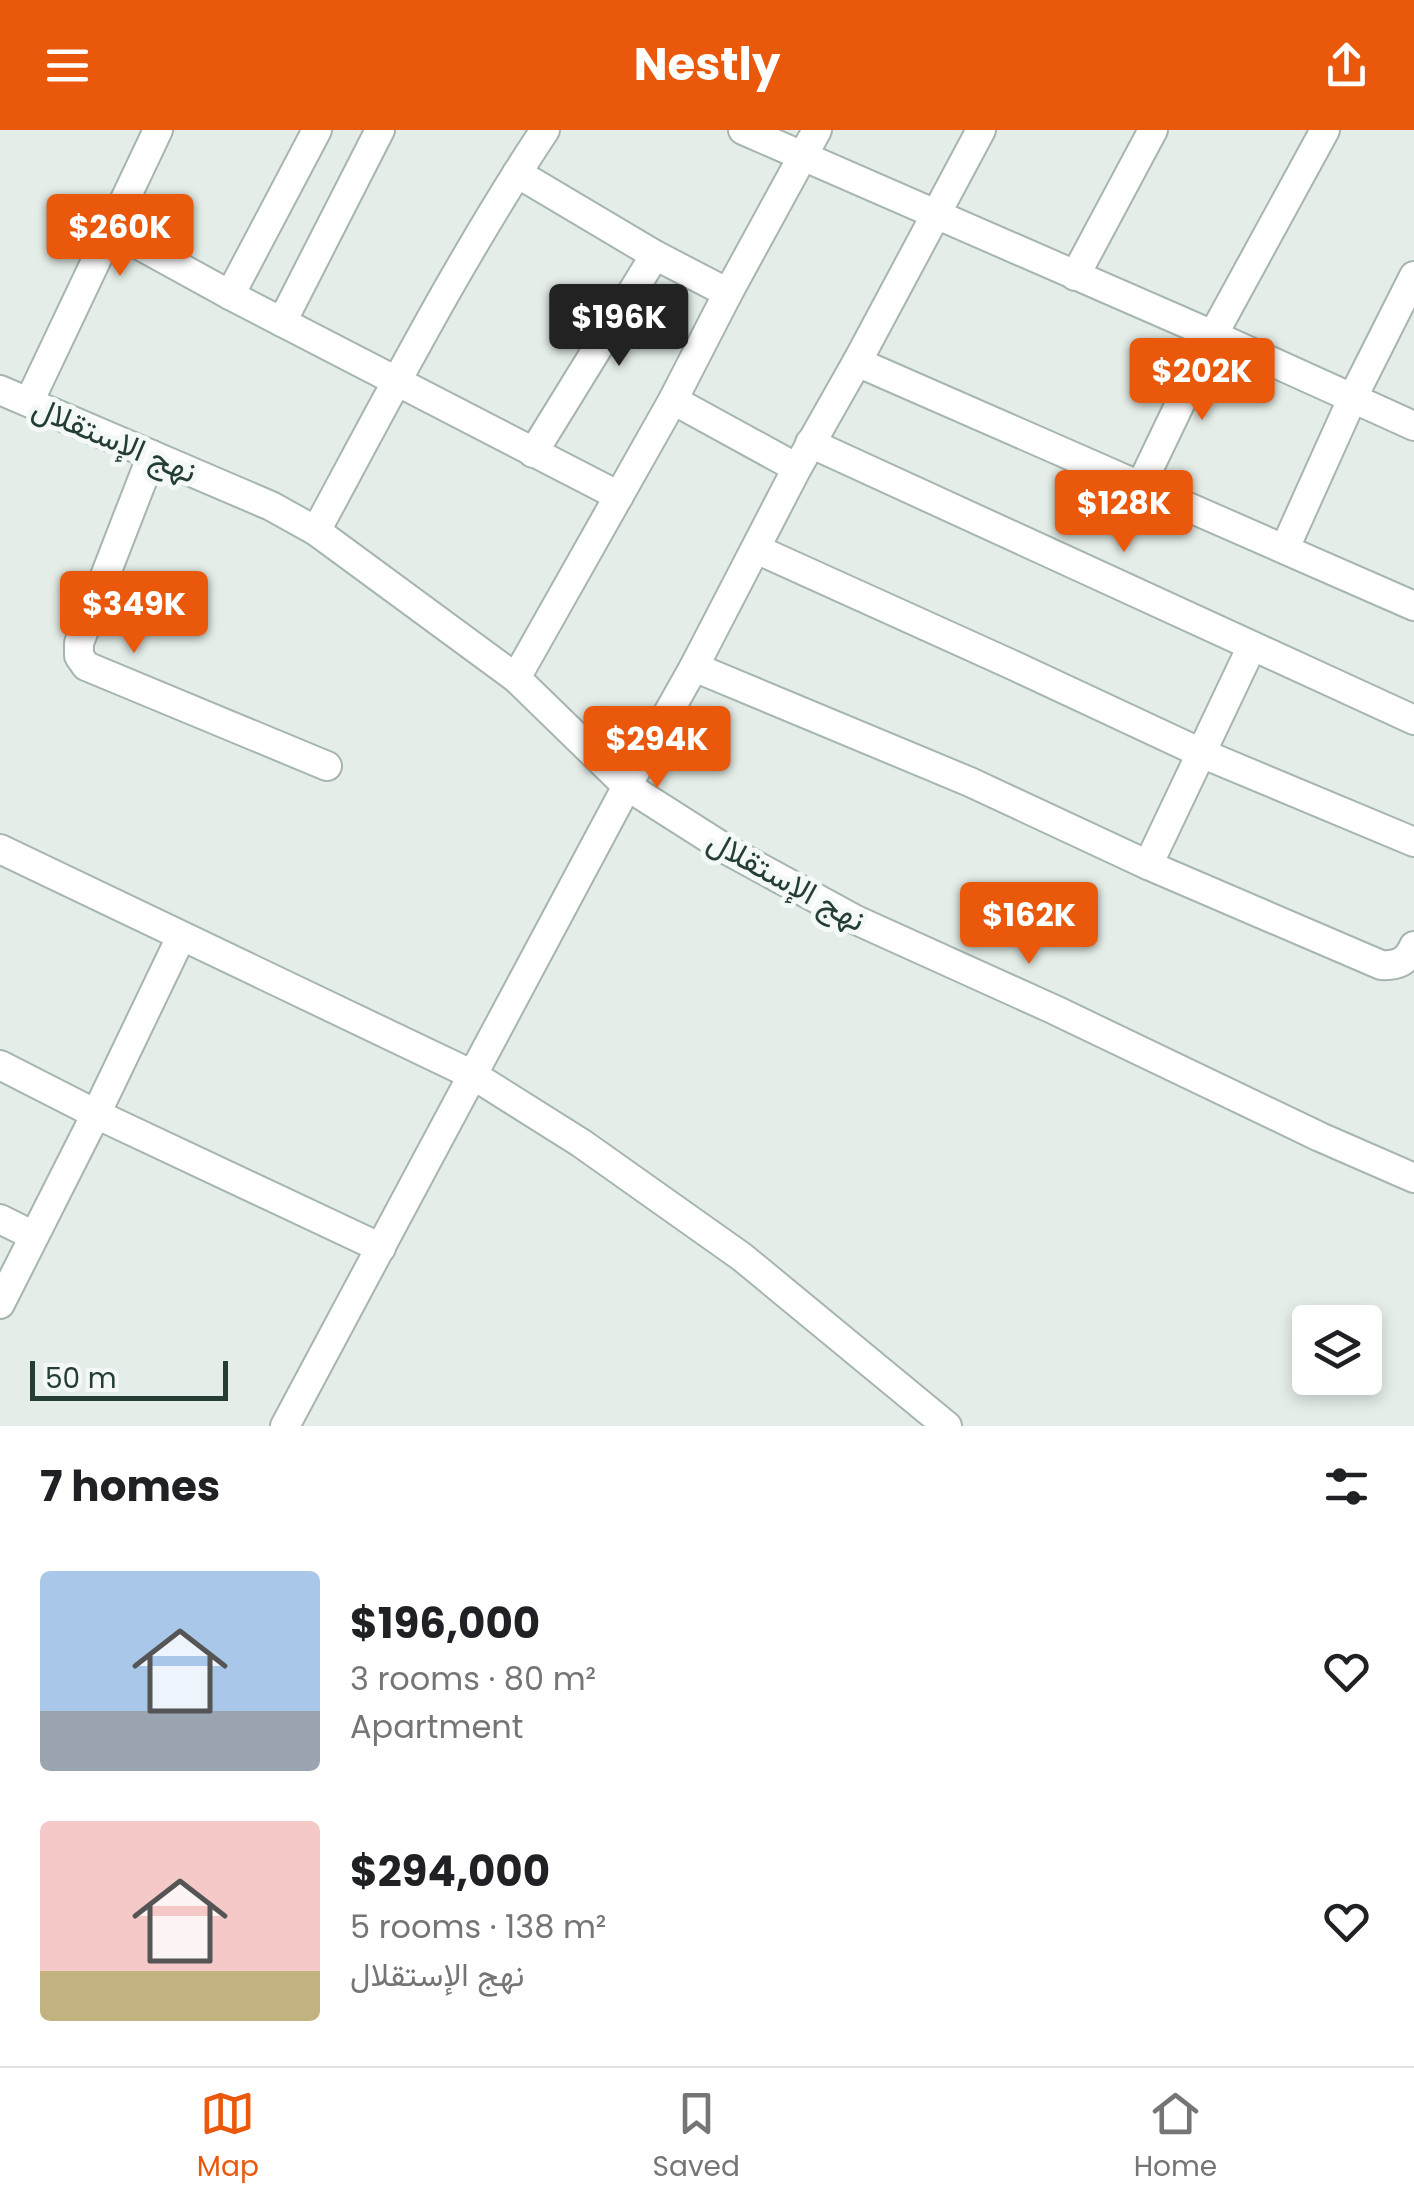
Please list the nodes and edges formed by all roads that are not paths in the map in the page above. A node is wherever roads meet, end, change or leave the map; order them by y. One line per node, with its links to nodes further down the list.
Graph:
1 (158, 130): 13 (street)
2 (317, 130): 18 (street)
3 (380, 130): 19 (street)
4 (545, 130): 11 (street)
5 (742, 130): 10 (street)
6 (818, 130): 10 (street)
7 (982, 130): 12 (street)
8 (1153, 130): 15 (street)
9 (1325, 130): 20 (street)
10 (802, 157): 12 (street); 17 (street)
11 (517, 173): 14 (street); 22 (street)
12 (936, 214): 15 (street); 21 (street)
13 (112, 230): 18 (street); 26 (street)
14 (655, 255): 17 (street); 28 (street)
15 (1076, 276): 20 (street)
16 (1414, 276): 24 (street)
17 (728, 293): 25 (street)
18 (230, 294): 19 (street)
19 (282, 322): 22 (street)
20 (1213, 335): 24 (street); 31 (street)
21 (857, 362): 30 (street); 31 (street)
22 (397, 380): 28 (street); 33 (street)
23 (0, 390): 26 (street, نهج الإستقلال)
24 (1352, 397): 27 (street); 34 (street)
25 (673, 400): 30 (street); 32 (street)
26 (29, 402): 29 (street, نهج الإستقلال)
27 (1414, 426)
28 (533, 453): 32 (street)
29 (152, 455): 33 (street, نهج الإستقلال); 42 (street)
30 (803, 455): 35 (street); 37 (street)
31 (1140, 487): 34 (street)
32 (619, 496): 39 (street)
33 (316, 531): 39 (street, نهج الإستقلال)
34 (1285, 548): 36 (street)
35 (756, 549): 38 (street); 41 (street)
36 (1414, 606)
37 (1252, 646): 40 (street); 41 (street)
38 (694, 667): 43 (street); 46 (street)
39 (516, 678): 43 (street, نهج الإستقلال)
40 (1414, 720)
41 (1201, 753): 44 (street); 46 (street)
42 (328, 766)
43 (627, 786): 50 (street); 52 (street, نهج الإستقلال)
44 (1414, 842)
45 (0, 850): 47 (street)
46 (1148, 865): 48 (street)
47 (181, 937): 50 (street); 51 (street)
48 (1414, 946)
49 (0, 1065): 51 (street)
50 (473, 1076): 55 (street); 58 (street)
51 (96, 1114): 54 (street); 55 (street)
52 (1414, 1178)
53 (0, 1219): 54 (street)
54 (34, 1236): 56 (street)
55 (380, 1248): 57 (street)
56 (0, 1304)
57 (285, 1426)
58 (947, 1426)

